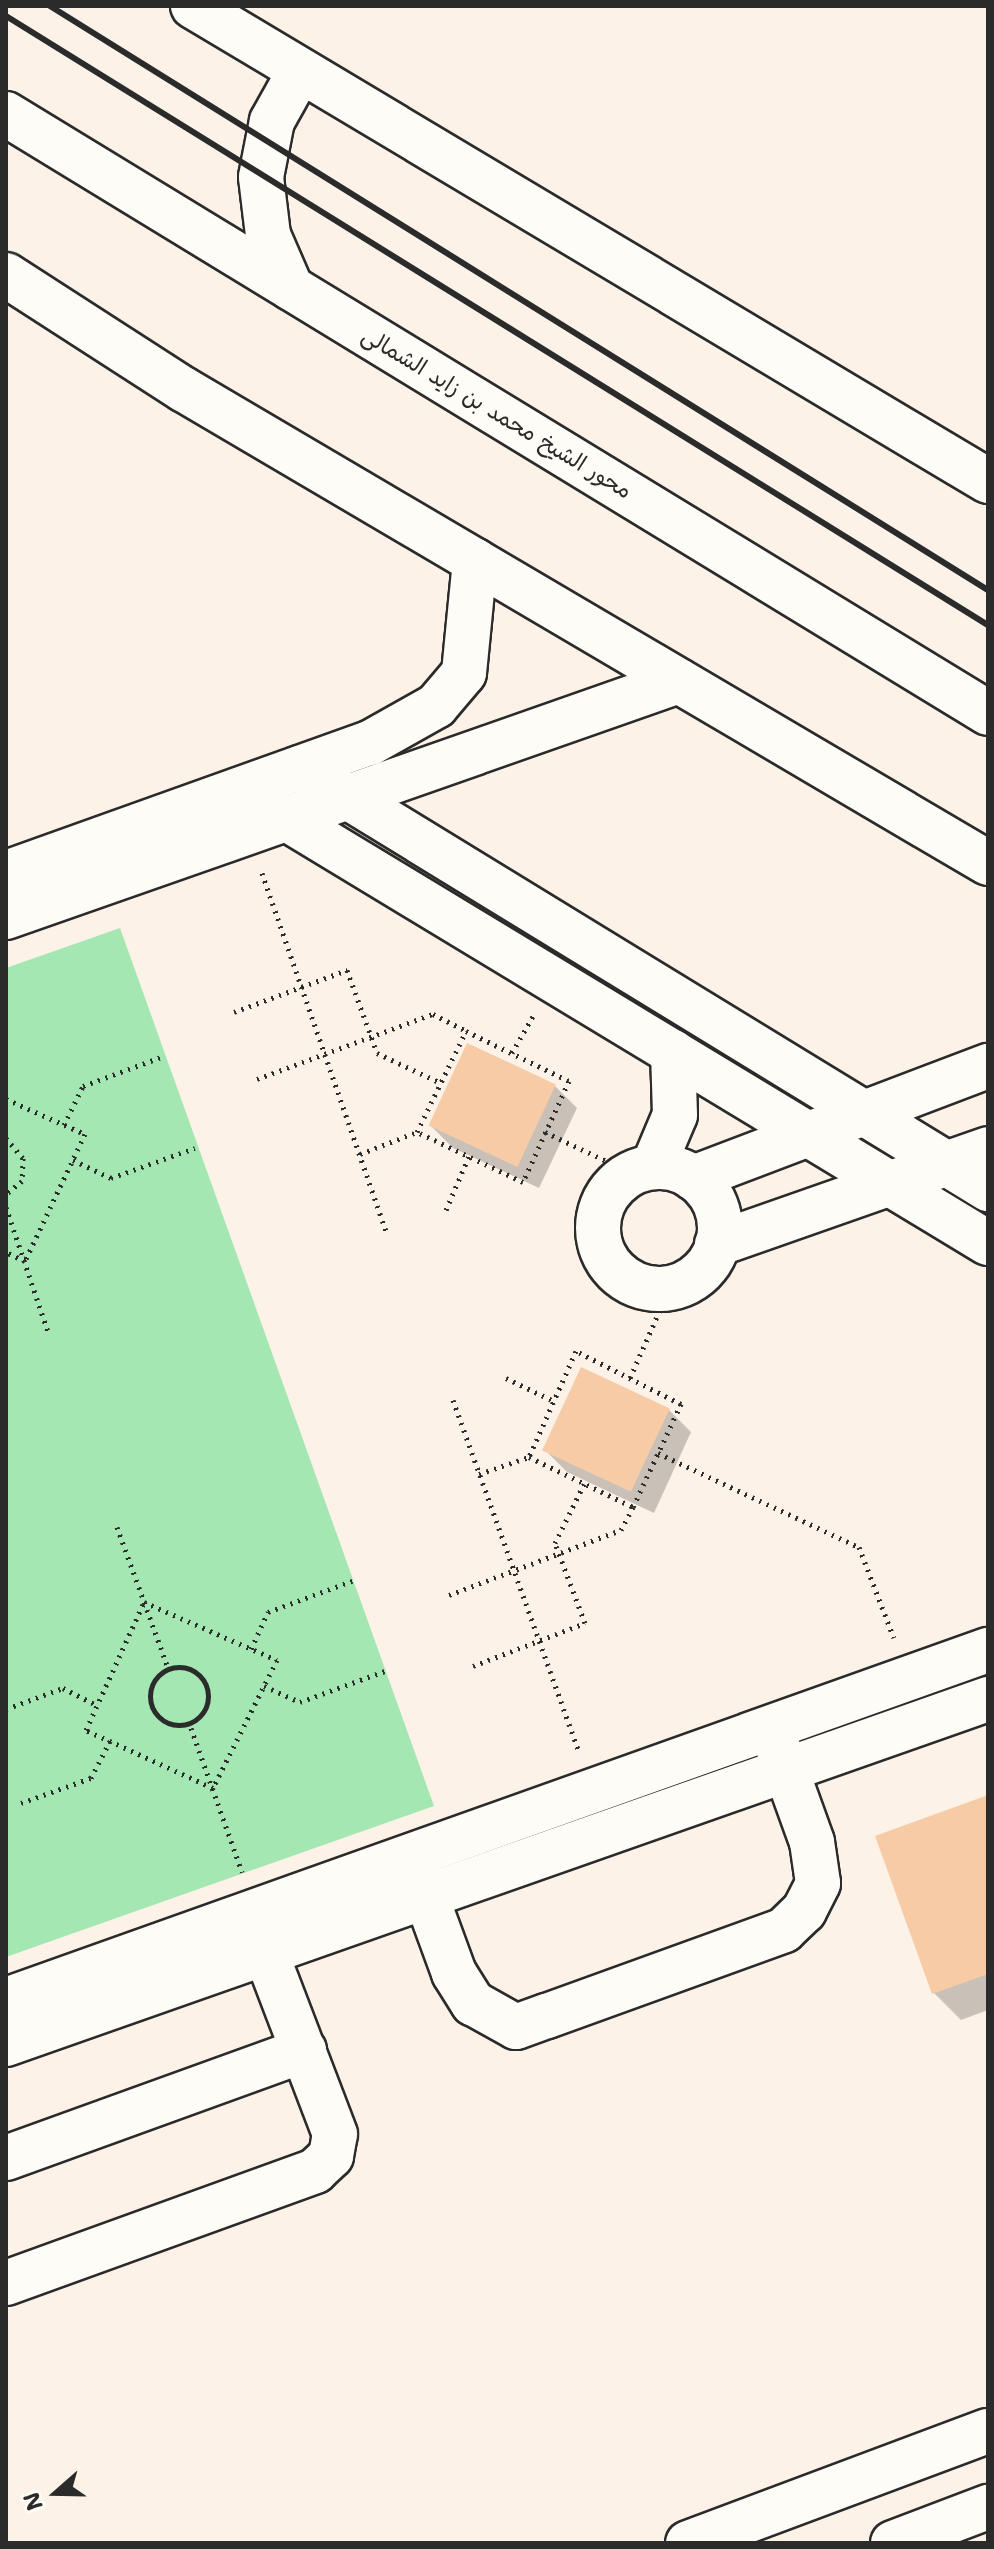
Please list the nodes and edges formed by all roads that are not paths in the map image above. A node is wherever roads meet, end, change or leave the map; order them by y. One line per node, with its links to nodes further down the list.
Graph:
1 (193, 6): 2 (main road)
2 (300, 71): 5 (main road); 6 (main road)
3 (6, 114): 5 (main road, محور الشيخ محمد بن زايد الشمالى)
4 (6, 275): 7 (main road)
5 (291, 288): 9 (main road, محور الشيخ محمد بن زايد الشمالى)
6 (988, 481)
7 (475, 561): 8 (main road); 10 (main road)
8 (679, 681): 12 (main road); 14 (main road)
9 (988, 713)
10 (300, 768): 11 (main road); 12 (main road)
11 (239, 790): 13 (main road); 15 (main road)
12 (350, 796): 13 (main road); 19 (main road)
13 (267, 826): 16 (main road); 17 (main road)
14 (988, 863)
15 (6, 873)
16 (6, 917)
17 (673, 1052): 20 (main road); 23 (main road)
18 (988, 1066): 19 (main road)
19 (866, 1114): 20 (main road); 22 (main road)
20 (810, 1135): 23 (main road); 24 (main road)
21 (988, 1149): 22 (main road)
22 (947, 1164): 24 (main road); 25 (main road)
23 (659, 1173): 27 (main road); 27 (main road)
24 (890, 1183): 26 (main road); 27 (main road)
25 (988, 1189)
26 (988, 1243)
27 (717, 1244)
28 (988, 1650): 30 (main road)
29 (988, 1699): 30 (main road)
30 (779, 1750): 31 (main road); 33 (main road); 33 (main road)
31 (411, 1856): 32 (main road); 33 (main road)
32 (246, 1893): 34 (main road); 35 (main road)
33 (426, 1897): 34 (main road)
34 (267, 1953): 36 (main road); 37 (main road)
35 (6, 2000)
36 (6, 2044)
37 (304, 2050): 38 (main road); 39 (main road)
38 (6, 2158)
39 (6, 2283)
40 (988, 2431): 42 (main road)
41 (988, 2507): 43 (main road)
42 (688, 2543)
43 (893, 2543)

